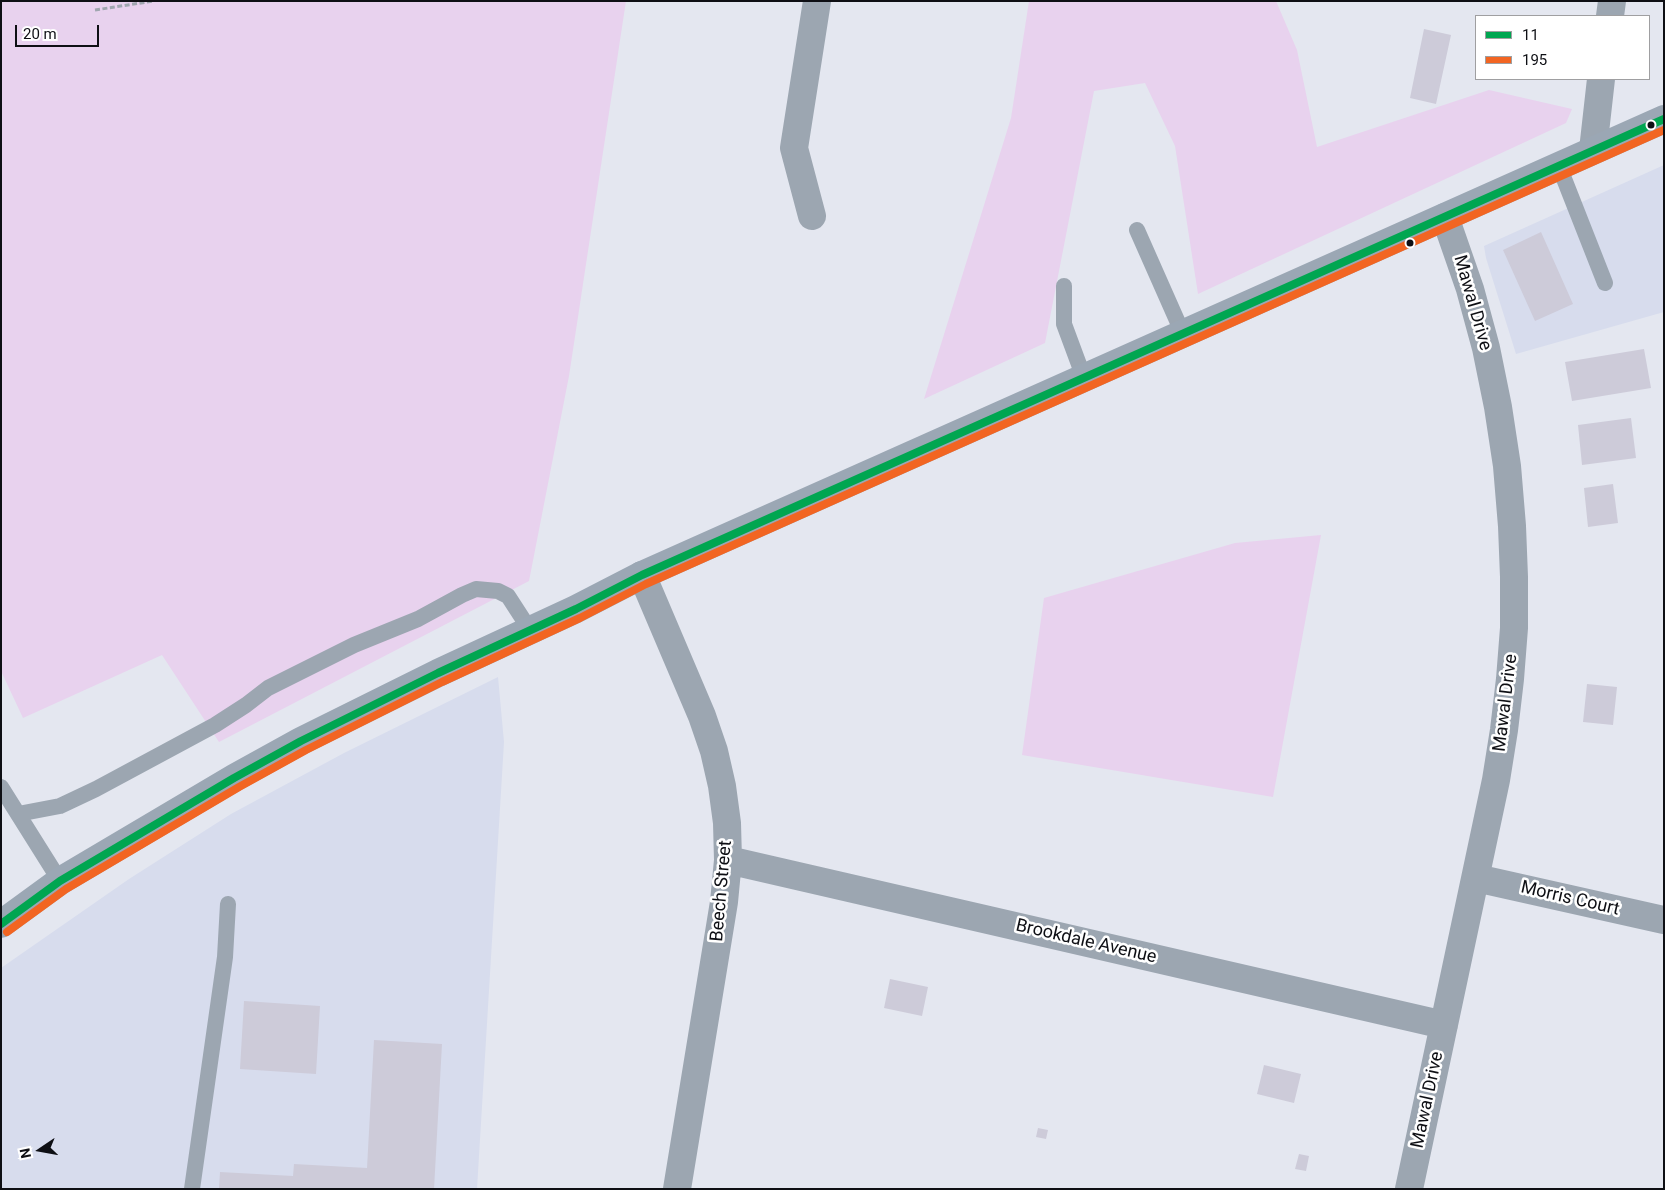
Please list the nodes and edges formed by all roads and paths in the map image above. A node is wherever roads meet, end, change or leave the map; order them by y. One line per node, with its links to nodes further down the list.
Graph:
1 (154, 1): 4 (path)
2 (817, 1): 10 (street)
3 (1612, 1): 5 (street)
4 (95, 10)
5 (1610, 15)
6 (1602, 80): 8 (street)
7 (1664, 119): 8 (main road)
8 (1593, 150): 9 (main road)
9 (1558, 166): 11 (main road); 13 (lane)
10 (812, 216)
11 (1445, 217): 15 (main road); 22 (street, Mawal Drive)
12 (1137, 230): 15 (lane)
13 (1605, 283)
14 (1064, 286): 16 (lane)
15 (1183, 334): 16 (main road)
16 (1084, 378): 17 (main road)
17 (642, 576): 18 (main road); 21 (street, Beech Street)
18 (530, 630): 20 (lane); 23 (main road)
19 (1, 787): 20 (lane)
20 (18, 814): 23 (lane)
21 (728, 860): 27 (street, Brookdale Avenue); 29 (street, Beech Street)
22 (1476, 878): 25 (street, Morris Court); 27 (street, Mawal Drive)
23 (60, 881): 26 (main road)
24 (228, 904): 28 (lane)
25 (1664, 920)
26 (1, 924)
27 (1444, 1025): 30 (street, Mawal Drive)
28 (192, 1189)
29 (677, 1189)
30 (1409, 1189)

